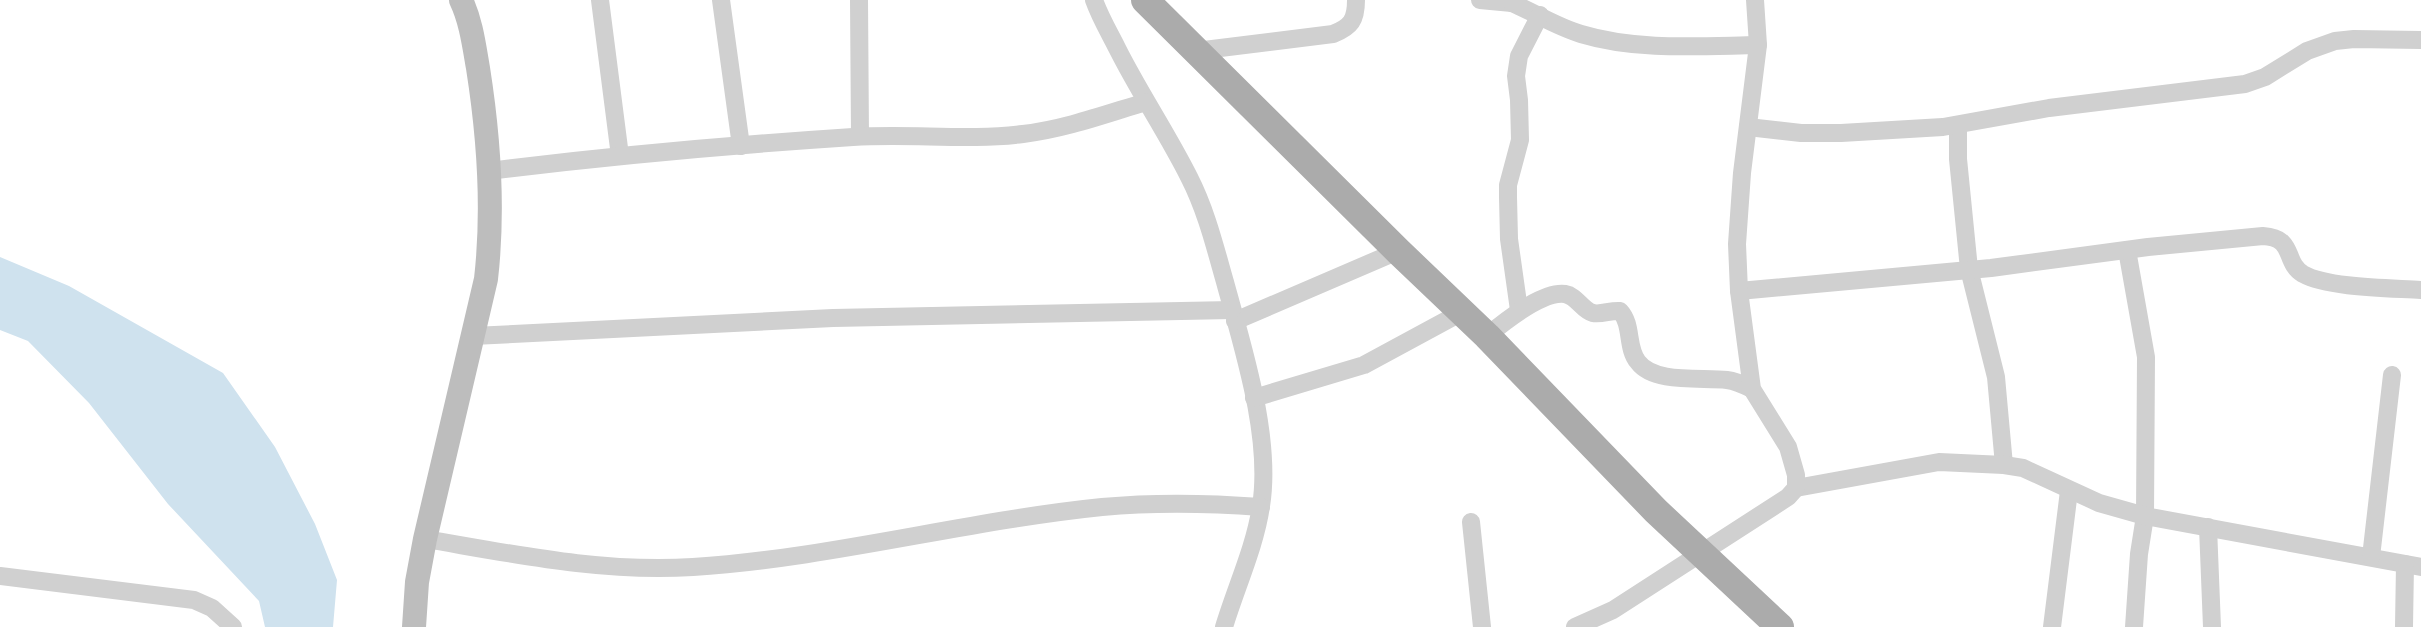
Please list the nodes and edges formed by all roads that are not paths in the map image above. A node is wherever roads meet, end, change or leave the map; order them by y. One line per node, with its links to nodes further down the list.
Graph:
1 (461, 0): 21 (street)
2 (600, 0): 20 (street)
3 (721, 0): 19 (street)
4 (859, 0): 18 (street)
5 (1094, 0): 15 (street)
6 (1145, 0): 14 (main road)
7 (1356, 0): 14 (street)
8 (1480, 0): 10 (street)
9 (1755, 0): 13 (street)
10 (1514, 2): 11 (street)
11 (1540, 15): 13 (street); 27 (street)
12 (2421, 40): 16 (street)
13 (1758, 45): 17 (street)
14 (1196, 51): 23 (main road)
15 (1146, 103): 18 (street); 29 (street)
16 (1958, 125): 17 (street); 24 (street)
17 (1748, 127): 26 (street)
18 (860, 136): 19 (street)
19 (741, 146): 20 (street)
20 (620, 156): 21 (street)
21 (488, 171): 30 (street)
22 (2127, 250): 24 (street); 25 (street); 39 (street)
23 (1398, 251): 28 (main road); 29 (street)
24 (1969, 269): 26 (street); 35 (street)
25 (2421, 290)
26 (1739, 291): 33 (street)
27 (1519, 310): 31 (street); 33 (street)
28 (1462, 312): 31 (main road); 34 (street)
29 (1234, 315): 30 (street); 34 (street)
30 (473, 336): 42 (street)
31 (1487, 336): 43 (main road)
32 (2392, 375): 44 (street)
33 (1752, 389): 36 (street)
34 (1254, 398): 38 (street)
35 (2004, 465): 36 (street); 37 (street)
36 (1796, 488): 43 (street)
37 (2069, 491): 39 (street); 53 (street)
38 (1261, 508): 42 (street); 49 (street)
39 (2145, 516): 41 (street); 54 (street)
40 (1471, 522): 50 (street)
41 (2208, 527): 44 (street); 55 (street)
42 (425, 539): 48 (street)
43 (1703, 553): 51 (street); 52 (main road)
44 (2371, 557): 45 (street)
45 (2413, 565): 56 (street)
46 (0, 576): 47 (street)
47 (233, 627)
48 (414, 627)
49 (1224, 627)
50 (1482, 627)
51 (1574, 627)
52 (1780, 627)
53 (2052, 627)
54 (2134, 627)
55 (2212, 627)
56 (2404, 627)

